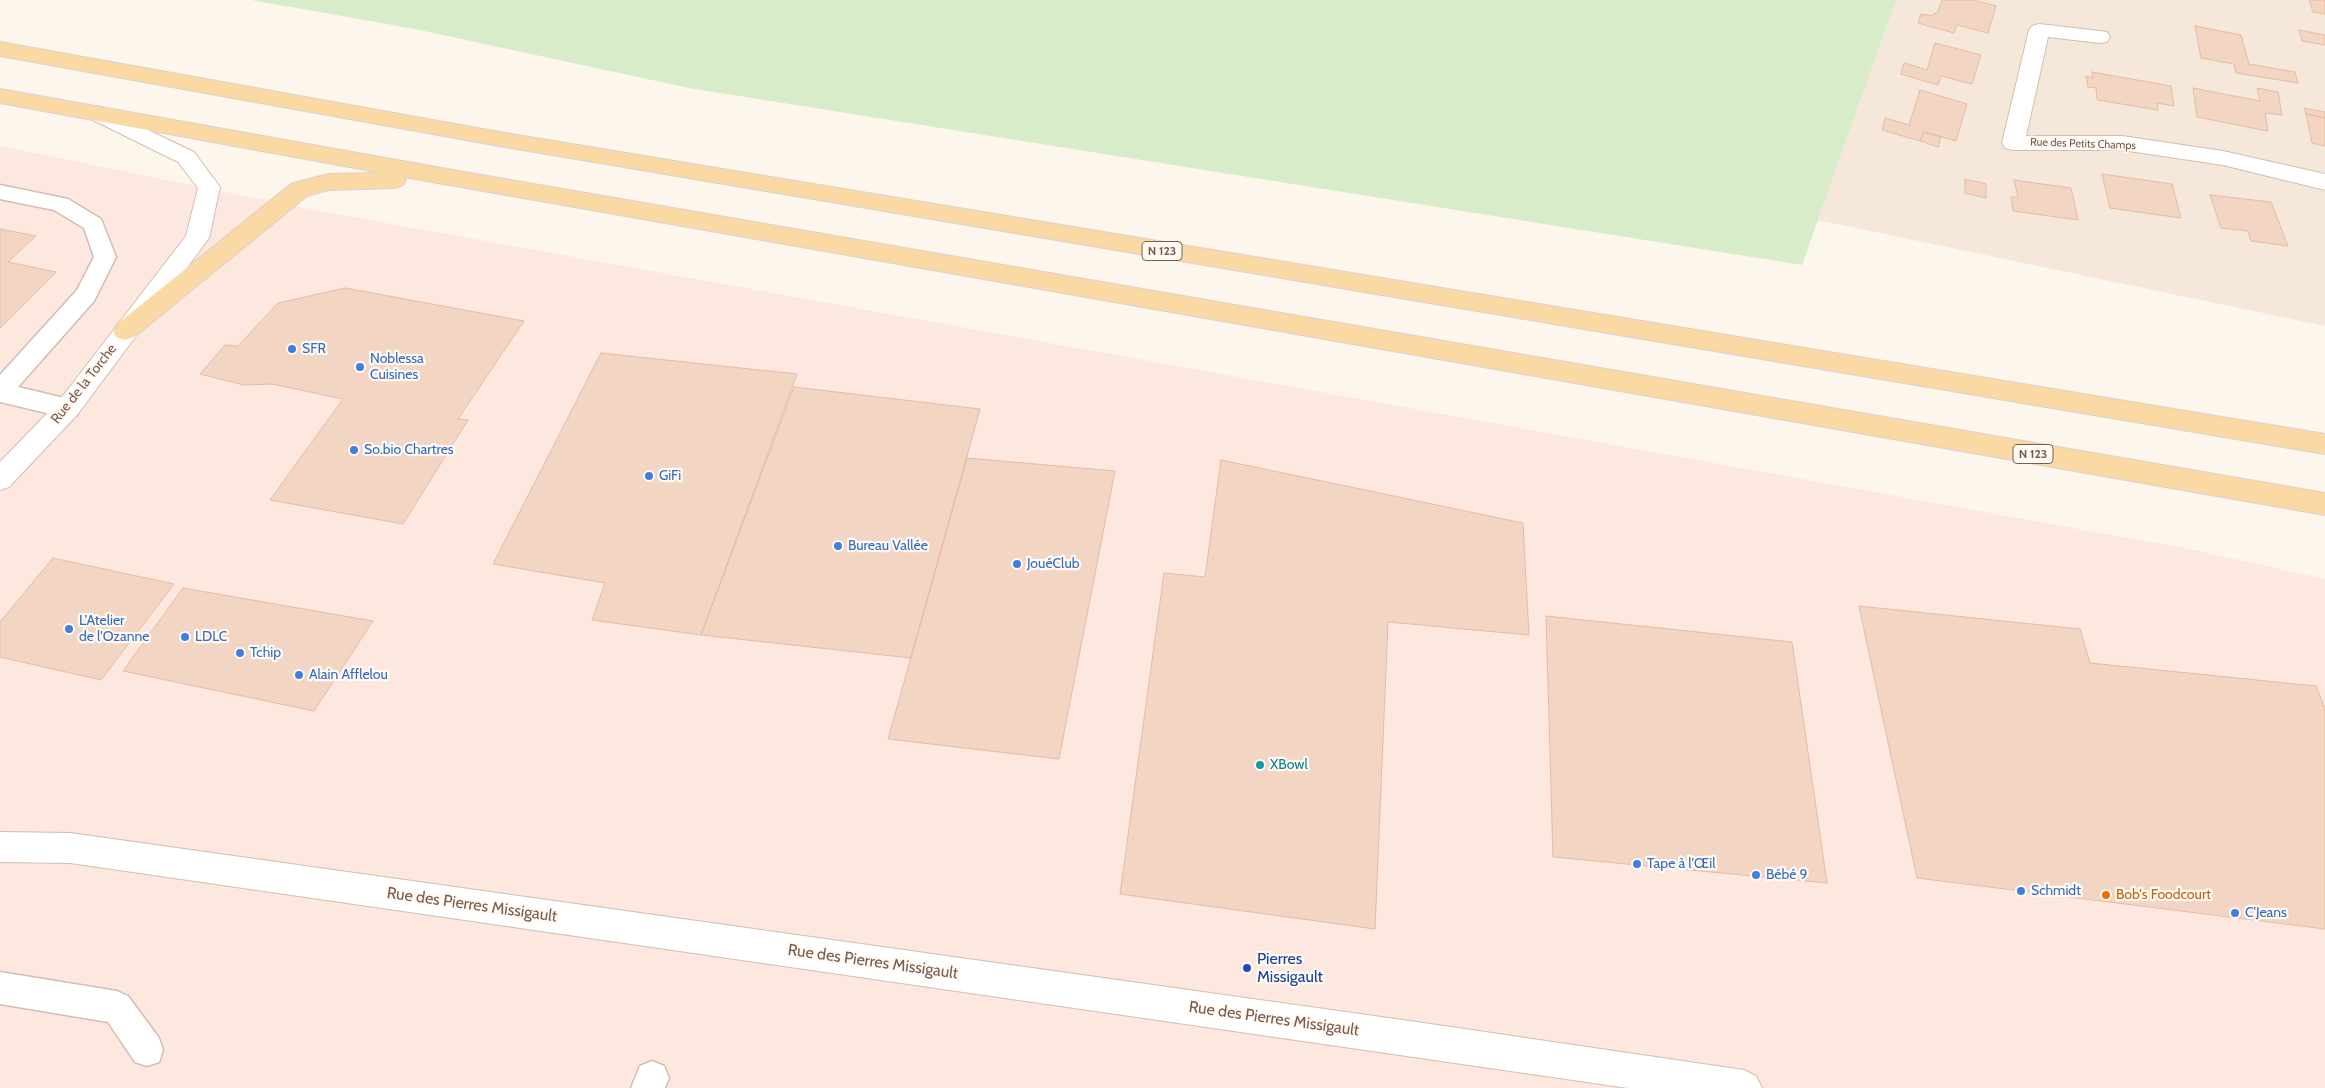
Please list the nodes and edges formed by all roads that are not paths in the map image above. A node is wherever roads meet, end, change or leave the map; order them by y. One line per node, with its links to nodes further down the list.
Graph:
1 (2100, 37): 6 (street, Rue des Petits Champs)
2 (0, 49): 11 (main road, N 123)
3 (0, 96): 4 (main road, N 123)
4 (97, 112): 5 (main road, N 123); 8 (street, Rue de la Torche)
5 (464, 180): 8 (main road); 13 (main road, N 123)
6 (2325, 182)
7 (0, 192): 9 (lane)
8 (125, 331): 10 (street, Rue de la Torche)
9 (0, 392): 10 (lane)
10 (68, 408): 12 (street, Rue de la Torche)
11 (2325, 444)
12 (0, 479)
13 (2325, 504)
14 (0, 847): 17 (street, Rue des Pierres Missigault)
15 (0, 988): 16 (lane)
16 (147, 1050)
17 (1744, 1088)

